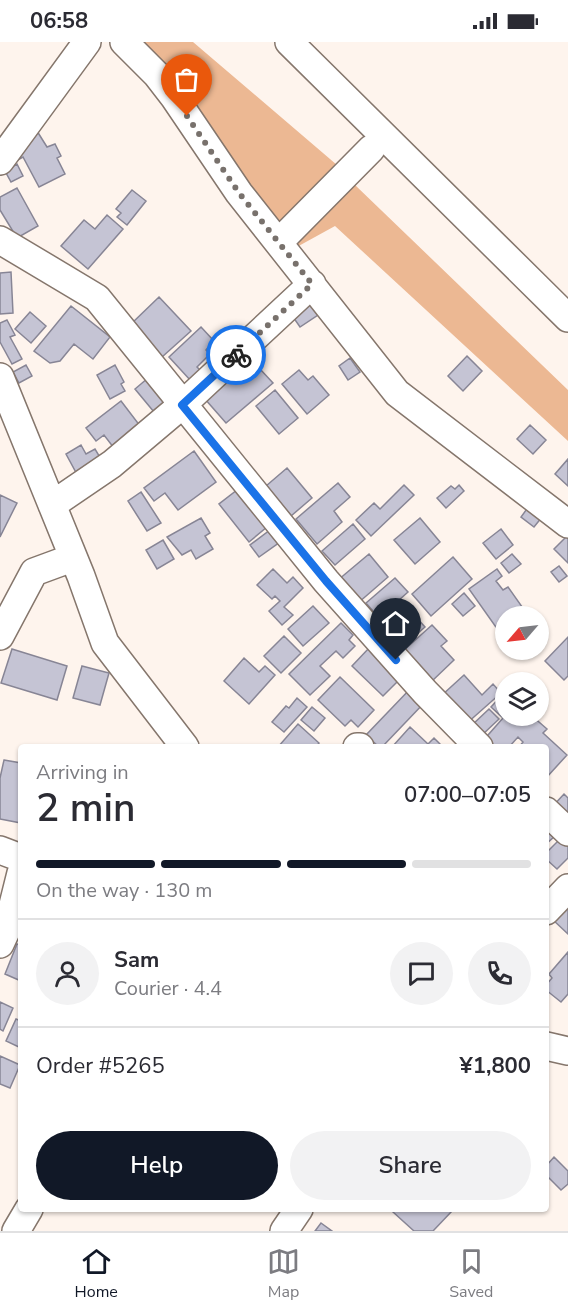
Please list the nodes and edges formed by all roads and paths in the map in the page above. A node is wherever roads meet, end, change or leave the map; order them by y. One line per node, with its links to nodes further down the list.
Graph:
1 (87, 42): 5 (street)
2 (124, 42): 7 (street)
3 (289, 42): 9 (street)
4 (371, 149): 7 (street)
5 (0, 161)
6 (0, 240): 11 (street)
7 (279, 242): 8 (street)
8 (312, 284): 11 (street); 13 (street)
9 (568, 318)
10 (0, 377): 12 (street)
11 (182, 405): 12 (street); 17 (street)
12 (52, 505): 14 (street)
13 (568, 524)
14 (72, 558): 15 (street); 16 (street)
15 (0, 636)
16 (183, 744)
17 (476, 744)
18 (549, 814): 19 (street)
19 (568, 832)
20 (0, 850): 21 (street)
21 (18, 857)
22 (18, 885): 25 (street)
23 (568, 888): 24 (street)
24 (549, 908)
25 (0, 944)
26 (549, 1047): 27 (street)
27 (568, 1051)
28 (27, 1212): 30 (street)
29 (297, 1212): 31 (street)
30 (16, 1231)
31 (284, 1231)

